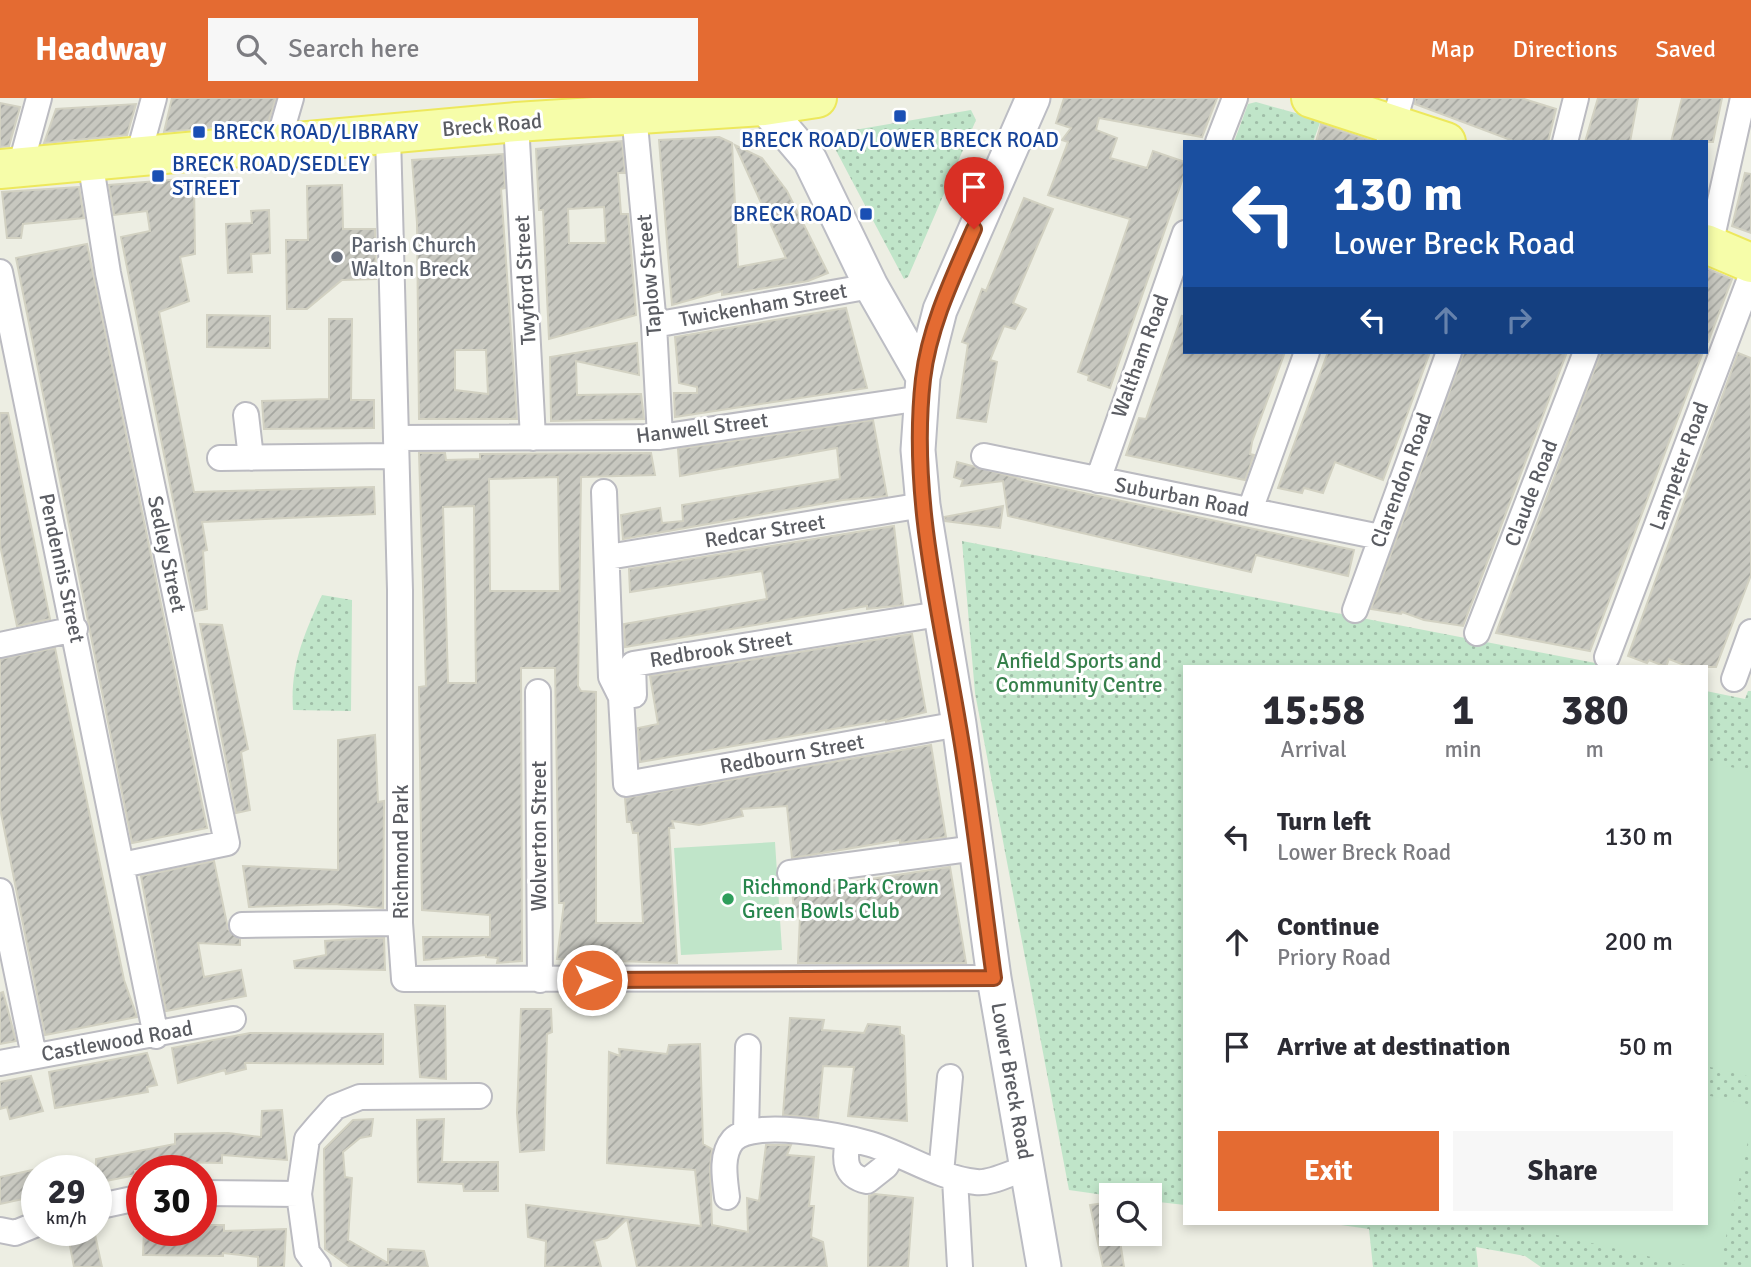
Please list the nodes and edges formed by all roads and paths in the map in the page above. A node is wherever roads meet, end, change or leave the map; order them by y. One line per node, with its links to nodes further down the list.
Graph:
1 (39, 98): 22 (street)
2 (154, 98): 20 (street)
3 (291, 98): 19 (street)
4 (817, 98): 11 (main road, Breck Road)
5 (1033, 98): 33 (street, Lower Breck Road)
6 (1235, 98): 16 (street)
7 (1311, 98): 13 (main road)
8 (1576, 98): 18 (street)
9 (1743, 98): 24 (street)
10 (688, 104): 11 (main road, Breck Road); 12 (main road, Breck Road)
11 (764, 106): 28 (street)
12 (634, 114): 14 (main road, Breck Road); 29 (street, Taplow Street)
13 (1395, 121): 17 (main road)
14 (516, 122): 15 (main road, Breck Road); 36 (street, Twyford Street)
15 (388, 135): 19 (main road, Breck Road); 37 (street, Richmond Park)
16 (1219, 140)
17 (1441, 140)
18 (1566, 140)
19 (283, 145): 20 (main road, Breck Road)
20 (144, 156): 21 (main road, Breck Road)
21 (90, 160): 22 (main road, Breck Road); 59 (street, Sedley Street)
22 (12, 167)
23 (1183, 239): 41 (street, Waltham Road)
24 (1708, 245): 25 (main road)
25 (1751, 263)
26 (0, 272): 49 (street, Pendennis Street)
27 (1751, 276): 53 (street, Lampeter Road)
28 (872, 286): 29 (street, Twickenham Street); 33 (street)
29 (654, 325): 35 (street, Taplow Street)
30 (1306, 354): 44 (street)
31 (1448, 354): 45 (street, Clarendon Road)
32 (1585, 354): 51 (street, Claude Road)
33 (923, 387): 35 (street, Hanwell Street); 43 (street, Lower Breck Road)
34 (246, 415): 40 (street)
35 (660, 437): 36 (street, Hanwell Street)
36 (533, 438): 37 (street, Hanwell Street)
37 (395, 447): 40 (street, Hanwell Street); 62 (street, Richmond Park)
38 (984, 456): 41 (street, Suburban Road)
39 (220, 458): 40 (street, Hanwell Street)
40 (251, 458)
41 (1098, 480): 44 (street, Suburban Road)
42 (604, 492): 46 (street)
43 (923, 505): 46 (street, Redcar Street); 48 (street, Lower Breck Road)
44 (1250, 510): 45 (street, Suburban Road)
45 (1380, 537): 47 (street, Clarendon Road)
46 (608, 557): 56 (street)
47 (1355, 610)
48 (940, 614): 56 (street, Redbrook Street); 57 (street, Lower Breck Road)
49 (75, 629): 52 (street); 59 (street, Pendennis Street)
50 (1751, 632): 54 (street)
51 (1477, 633)
52 (0, 645)
53 (1608, 657)
54 (1734, 679)
55 (538, 692): 65 (street, Wolverton Street)
56 (621, 697): 57 (street, Redbourn Street)
57 (959, 724): 58 (street, Lower Breck Road)
58 (976, 848): 60 (street); 64 (street, Lower Breck Road)
59 (122, 865): 67 (street, Pendennis Street)
60 (790, 873)
61 (0, 891): 69 (street)
62 (400, 923): 63 (street); 65 (street, Richmond Park)
63 (242, 925)
64 (994, 978): 65 (street, Richmond Park); 76 (street, Lower Breck Road)
65 (540, 980)
66 (233, 1019): 67 (street, Castlewood Road)
67 (156, 1035): 69 (street, Castlewood Road)
68 (748, 1047): 73 (street)
69 (34, 1056): 70 (street, Castlewood Road)
70 (0, 1063)
71 (950, 1077): 77 (street)
72 (479, 1096): 79 (street)
73 (746, 1132): 74 (street); 80 (street)
74 (848, 1140): 75 (street); 75 (street)
75 (893, 1154): 77 (street)
76 (1027, 1168): 77 (street); 85 (street, Lower Breck Road)
77 (948, 1176): 84 (street)
78 (217, 1193): 79 (street)
79 (299, 1194): 83 (street)
80 (727, 1197)
81 (0, 1230): 82 (street)
82 (21, 1231)
83 (318, 1267)
84 (960, 1267)
85 (1044, 1267)

